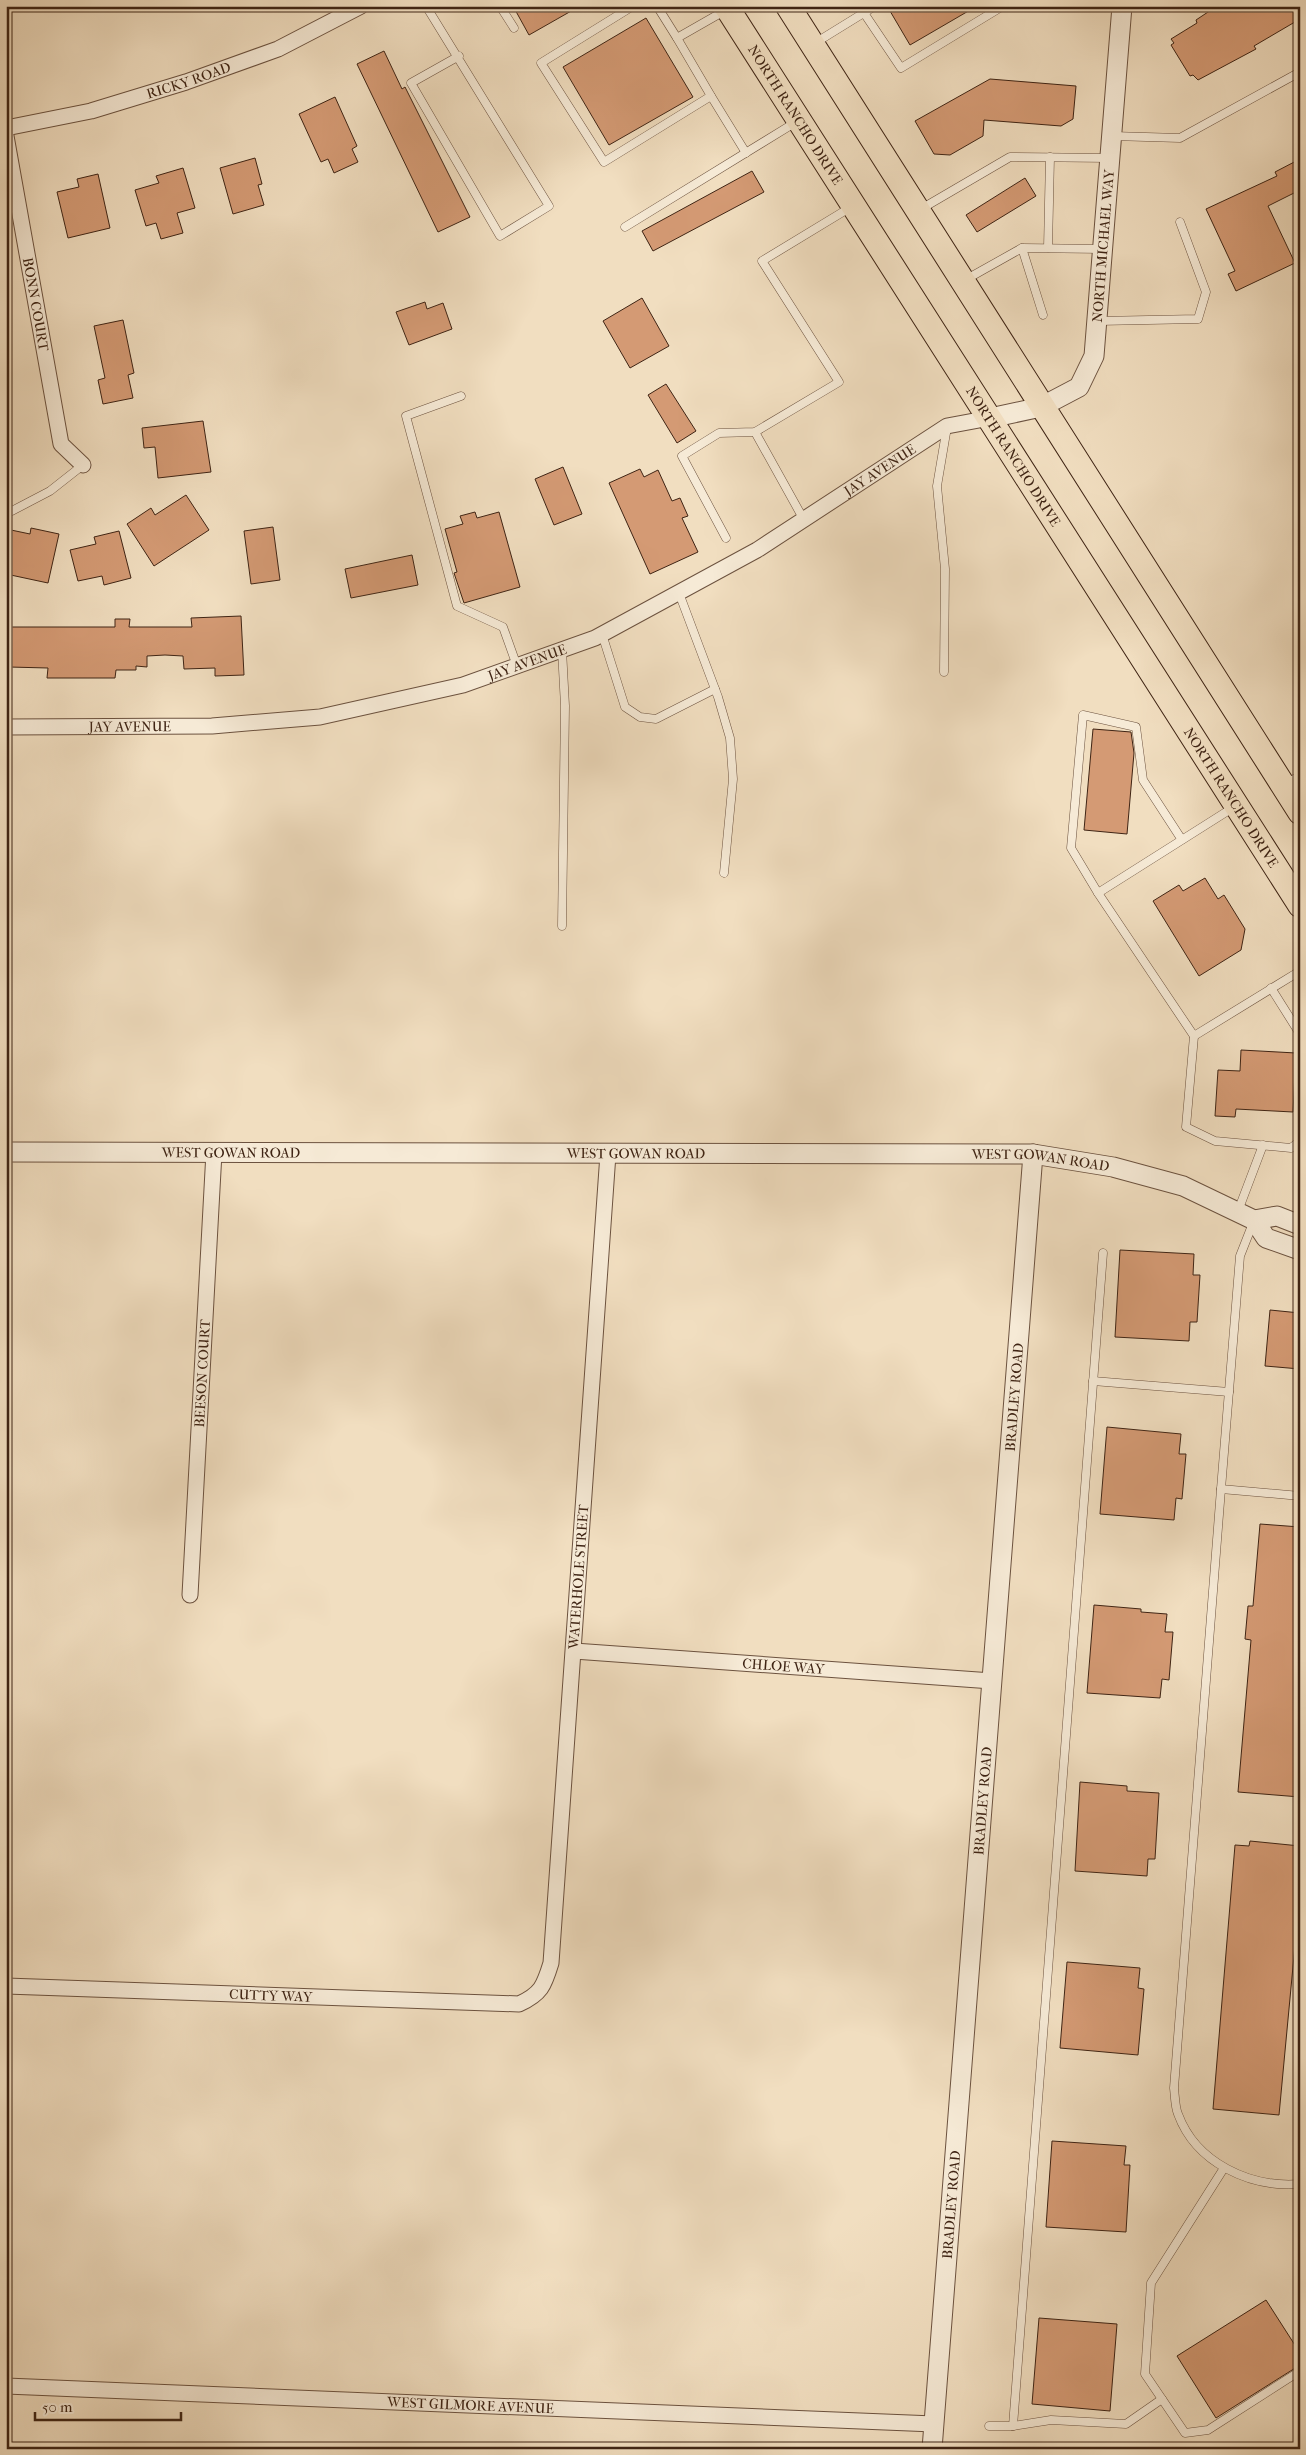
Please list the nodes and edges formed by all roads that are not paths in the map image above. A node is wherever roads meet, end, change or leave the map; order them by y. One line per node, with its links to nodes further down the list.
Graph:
1 (361, 6): 19 (street, RICKY ROAD)
2 (426, 6): 15 (lane)
3 (500, 6): 12 (lane)
4 (634, 6): 17 (lane)
5 (657, 6): 13 (lane)
6 (788, 6): 14 (main road)
7 (875, 6): 11 (lane)
8 (1002, 6): 11 (lane)
9 (1122, 6): 21 (street, NORTH MICHAEL WAY)
10 (727, 8): 13 (lane); 18 (main road, NORTH RANCHO DRIVE)
11 (864, 13): 14 (lane)
12 (514, 28)
13 (676, 38): 17 (lane)
14 (813, 45): 26 (main road)
15 (459, 56): 15 (lane)
16 (1300, 72): 21 (lane)
17 (711, 96): 22 (lane)
18 (800, 120): 22 (lane); 25 (main road, NORTH RANCHO DRIVE)
19 (6, 128)
20 (6, 136): 40 (street, BONN COURT)
21 (1112, 136): 24 (street, NORTH MICHAEL WAY)
22 (746, 153): 28 (lane)
23 (1050, 158): 24 (lane); 26 (lane); 30 (lane)
24 (1110, 158): 31 (street, NORTH MICHAEL WAY)
25 (853, 206): 37 (main road, NORTH RANCHO DRIVE); 39 (lane)
26 (918, 210): 32 (main road)
27 (1180, 222): 34 (lane)
28 (625, 227)
29 (1022, 248): 30 (lane); 32 (lane); 33 (lane)
30 (1048, 248): 31 (lane)
31 (1102, 249): 34 (street, NORTH MICHAEL WAY)
32 (963, 281): 36 (main road)
33 (1043, 315)
34 (1097, 321): 36 (street, NORTH MICHAEL WAY)
35 (461, 396): 47 (lane)
36 (1041, 406): 37 (street, NORTH MICHAEL WAY); 51 (main road)
37 (990, 418): 38 (street, JAY AVENUE); 52 (main road, NORTH RANCHO DRIVE)
38 (947, 426): 42 (street, JAY AVENUE); 48 (lane)
39 (755, 432): 42 (lane); 43 (lane)
40 (83, 465): 41 (lane)
41 (6, 514)
42 (804, 520): 44 (street, JAY AVENUE)
43 (726, 538)
44 (678, 593): 45 (street, JAY AVENUE); 49 (lane)
45 (602, 634): 46 (street, JAY AVENUE); 49 (lane)
46 (562, 650): 47 (street, JAY AVENUE); 58 (lane)
47 (517, 666): 50 (street, JAY AVENUE)
48 (944, 672)
49 (715, 689): 55 (lane)
50 (6, 727)
51 (1291, 780): 53 (main road)
52 (1236, 806): 54 (lane); 57 (main road, NORTH RANCHO DRIVE)
53 (1300, 812)
54 (1182, 840): 56 (lane); 56 (lane)
55 (724, 873)
56 (1098, 893): 62 (lane)
57 (1300, 905)
58 (562, 926)
59 (1300, 971): 60 (lane)
60 (1271, 988): 61 (lane); 62 (lane)
61 (1300, 1034)
62 (1194, 1036): 64 (lane)
63 (1300, 1141): 65 (lane)
64 (1262, 1145): 65 (lane); 71 (lane)
65 (1291, 1148): 68 (lane)
66 (6, 1152): 67 (street, WEST GOWAN ROAD)
67 (214, 1152): 69 (street, WEST GOWAN ROAD); 79 (street, BEESON COURT)
68 (1300, 1153)
69 (608, 1154): 70 (street, WEST GOWAN ROAD); 80 (street, WATERHOLE STREET)
70 (1034, 1154): 71 (street, WEST GOWAN ROAD); 81 (street, BRADLEY ROAD)
71 (1246, 1216): 72 (street); 73 (street, WEST GOWAN ROAD); 76 (lane)
72 (1300, 1225)
73 (1300, 1250)
74 (1102, 1253): 75 (lane)
75 (1093, 1381): 76 (lane); 91 (lane)
76 (1229, 1392): 77 (lane)
77 (1221, 1489): 78 (lane); 84 (lane)
78 (1300, 1496)
79 (190, 1595)
80 (574, 1651): 81 (street, CHLOE WAY); 83 (street, WATERHOLE STREET)
81 (992, 1681): 89 (street, BRADLEY ROAD)
82 (6, 1986): 83 (street, CUTTY WAY)
83 (535, 1997)
84 (1224, 2168): 85 (lane); 88 (lane)
85 (1300, 2184)
86 (1300, 2372): 88 (lane)
87 (6, 2386): 89 (street, WEST GILMORE AVENUE)
88 (1162, 2399): 91 (lane)
89 (934, 2424): 92 (street, BRADLEY ROAD)
90 (989, 2426): 91 (lane)
91 (1013, 2426)
92 (932, 2449)

